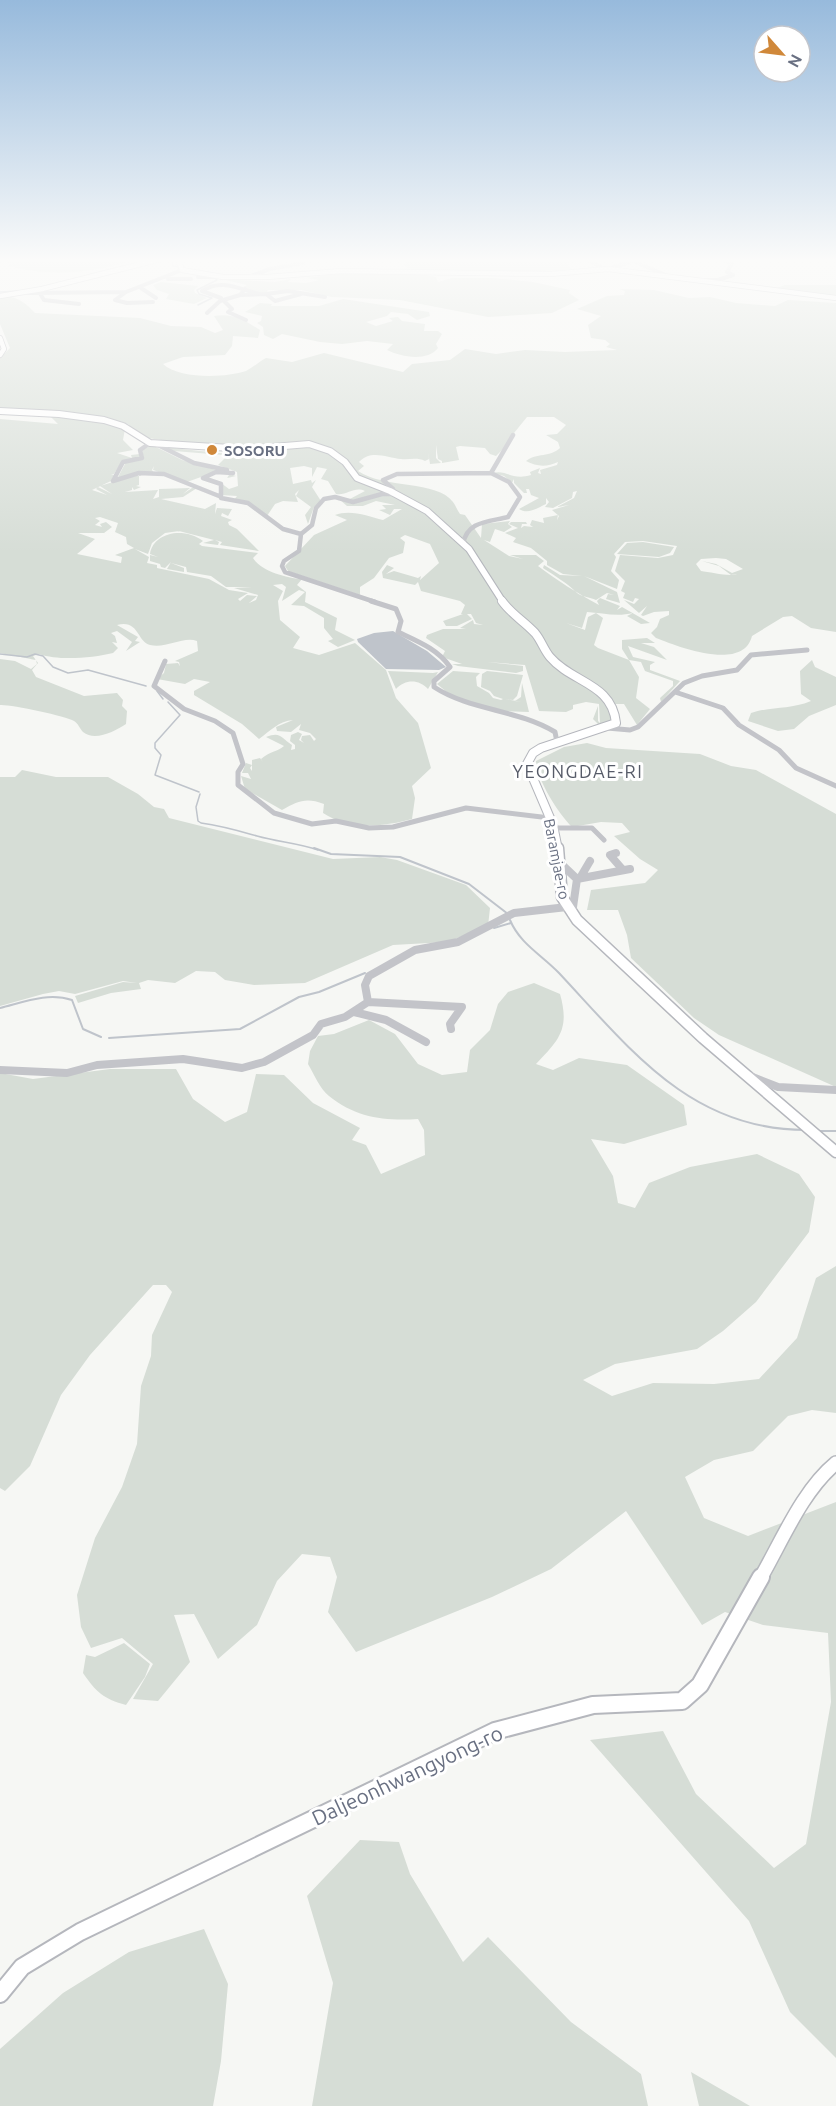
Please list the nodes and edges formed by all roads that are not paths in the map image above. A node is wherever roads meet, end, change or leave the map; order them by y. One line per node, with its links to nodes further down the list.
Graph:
1 (0, 411): 3 (street)
2 (513, 435): 4 (street)
3 (152, 443): 5 (street); 6 (street); 6 (street)
4 (491, 474): 5 (street); 8 (street)
5 (394, 493): 7 (street); 8 (street)
6 (219, 496): 7 (street)
7 (302, 534): 13 (street)
8 (463, 544): 12 (street)
9 (807, 651): 11 (street)
10 (165, 661): 15 (street)
11 (675, 692): 12 (street); 14 (street)
12 (607, 728): 13 (street, Baramjae-ro)
13 (557, 742): 15 (street, Baramjae-ro)
14 (836, 786)
15 (550, 818): 16 (street, Baramjae-ro)
16 (554, 828): 17 (street); 19 (street, Baramjae-ro)
17 (604, 840)
18 (616, 853): 21 (street)
19 (558, 861): 21 (street); 22 (street, Baramjae-ro)
20 (590, 861): 21 (street)
21 (578, 879): 23 (street)
22 (567, 906): 23 (street, Baramjae-ro); 24 (street)
23 (572, 914): 29 (street, Baramjae-ro)
24 (368, 1002): 25 (street); 26 (street)
25 (354, 1012): 27 (street); 28 (street)
26 (451, 1029)
27 (426, 1042)
28 (0, 1070)
29 (747, 1075): 30 (street); 31 (street, Baramjae-ro)
30 (836, 1090)
31 (836, 1152)
32 (836, 1463): 33 (street, Daljeonhwangyong-ro)
33 (0, 1994)

